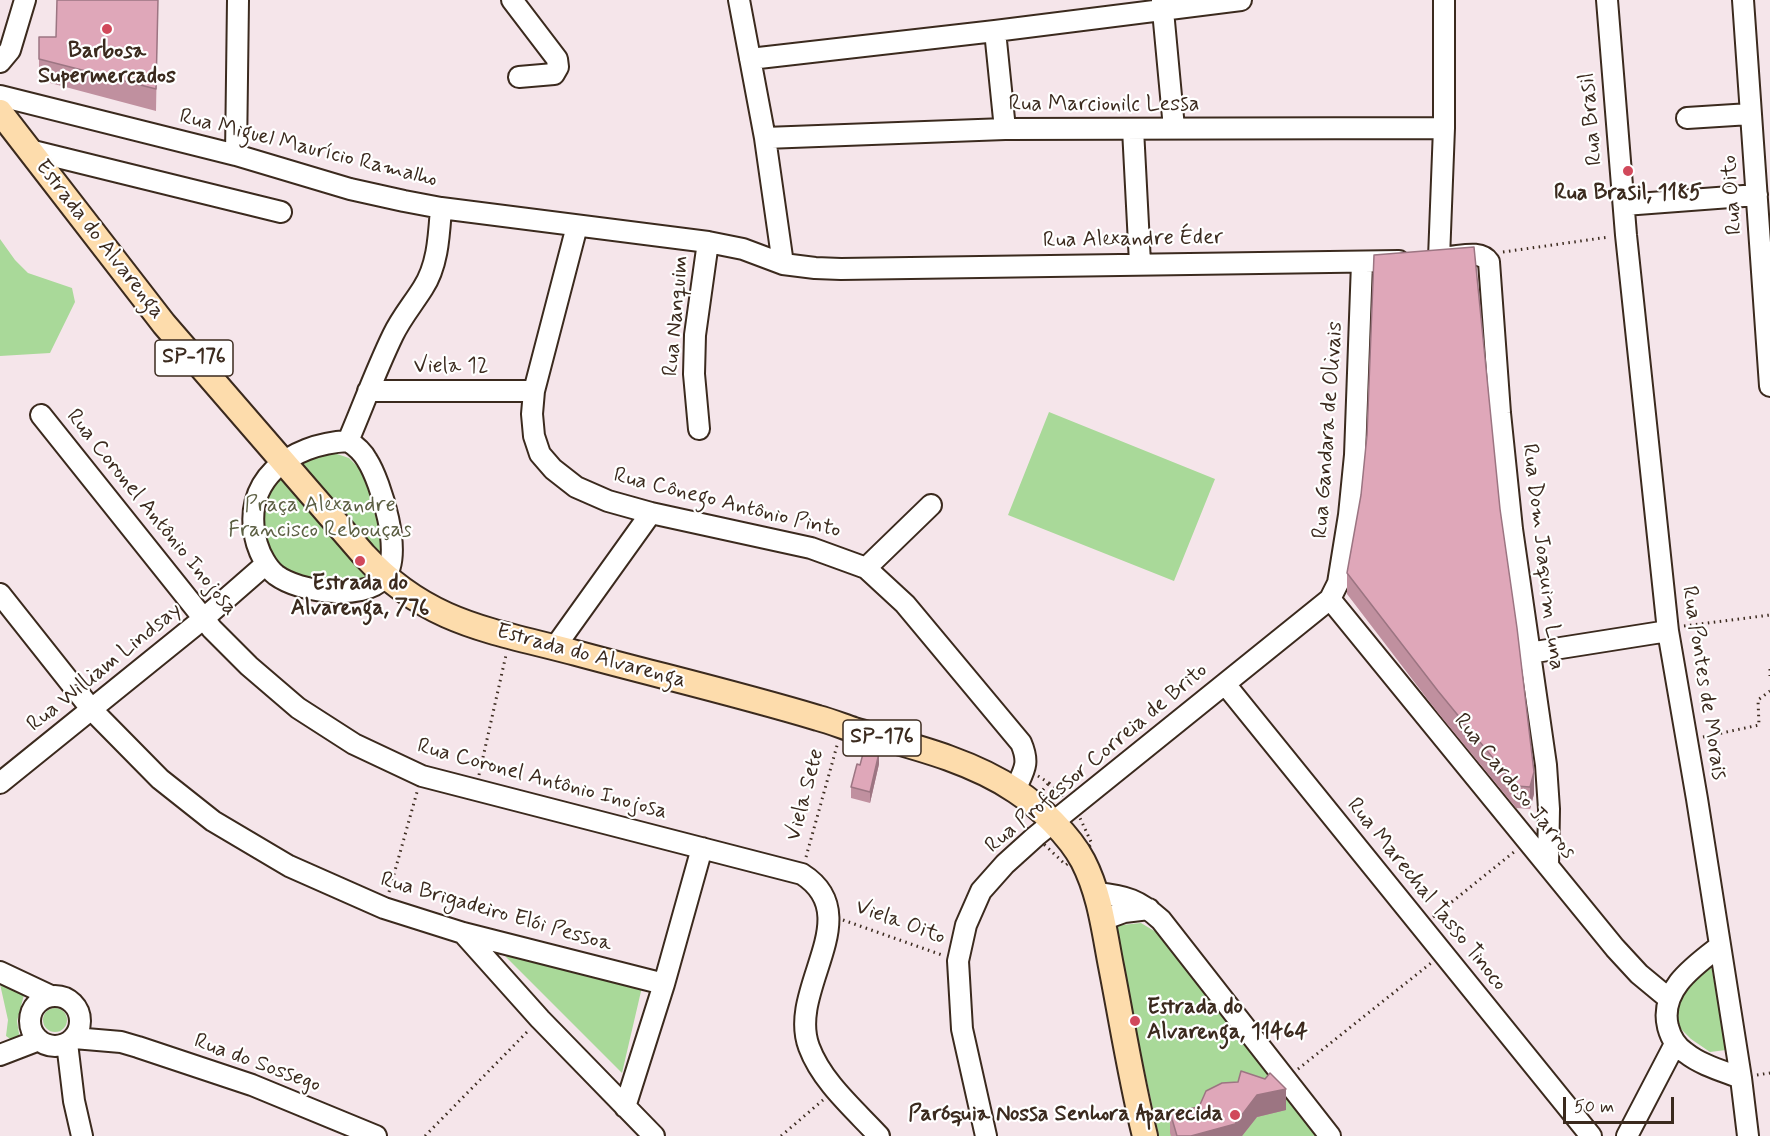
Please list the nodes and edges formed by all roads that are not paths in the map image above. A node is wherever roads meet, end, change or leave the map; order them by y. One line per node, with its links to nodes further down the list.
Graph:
1 (25, 0): 12 (street)
2 (238, 0): 24 (street)
3 (512, 0): 13 (street)
4 (739, 0): 11 (street)
5 (1241, 0): 9 (street)
6 (1444, 0): 19 (street)
7 (1607, 0): 26 (street, Rua Brasil)
8 (1743, 0): 16 (street, Rua Oito)
9 (1162, 5): 10 (street); 18 (street)
10 (995, 31): 11 (street); 20 (street)
11 (750, 59): 22 (street)
12 (0, 62)
13 (519, 77)
14 (0, 96): 24 (street, Rua Miguel Maurício Ramalho)
15 (0, 112): 23 (main road, Estrada do Alvarenga / SP-176)
16 (1750, 114): 17 (street); 25 (street, Rua Oito)
17 (1687, 118)
18 (1174, 128): 19 (street, Rua Marcionilc Lessa); 21 (street, Rua Marcionilc Lessa)
19 (1444, 128): 33 (street)
20 (1005, 129): 21 (street, Rua Marcionilc Lessa); 22 (street, Rua Marcionilc Lessa)
21 (1133, 129): 34 (street)
22 (765, 138): 36 (street)
23 (29, 150): 28 (street); 43 (main road, Estrada do Alvarenga / SP-176)
24 (236, 155): 27 (street, Rua Miguel Maurício Ramalho)
25 (1757, 195): 26 (street); 37 (street, Rua Oito)
26 (1624, 205): 30 (street, Rua Brasil)
27 (441, 208): 29 (street, Rua Miguel Maurício Ramalho); 39 (street)
28 (281, 212)
29 (577, 226): 31 (street, Rua Miguel Maurício Ramalho); 38 (street, Rua Cônego Antônio Pinto)
30 (1626, 235): 52 (street, Rua Pontes de Morais)
31 (708, 242): 36 (street, Rua Miguel Maurício Ramalho); 41 (street, Rua Nanquim)
32 (1483, 256): 33 (street, Rua Alexandre Éder); 54 (street, Rua Dom Joaquim Luna)
33 (1439, 258): 35 (street, Rua Alexandre Éder)
34 (1140, 263): 35 (street, Rua Alexandre Éder); 36 (street, Rua Alexandre Éder)
35 (1362, 263): 50 (street, Rua Gandara de Olivais)
36 (783, 264)
37 (1770, 386)
38 (534, 391): 39 (street, Viela 12); 45 (street, Rua Cônego Antônio Pinto)
39 (368, 392): 42 (street)
40 (41, 415): 51 (street, Rua Coronel Antônio Inojosa)
41 (699, 429)
42 (348, 441): 43 (street); 48 (street)
43 (282, 461): 46 (street); 48 (main road, Estrada do Alvarenga / SP-176)
44 (931, 505): 47 (street)
45 (651, 513): 47 (street, Rua Cônego Antônio Pinto); 53 (street)
46 (266, 564): 48 (street); 51 (street, Rua William Lindsay)
47 (866, 568): 58 (street, Rua Cônego Antônio Pinto)
48 (385, 577): 53 (main road, Estrada do Alvarenga / SP-176)
49 (0, 594): 56 (street, Rua Brigadeiro Elói Pessoa)
50 (1330, 599): 55 (street, Rua Professor Correia de Brito); 61 (street, Rua Cardoso Jarros)
51 (203, 619): 56 (street, Rua William Lindsay); 60 (street, Rua Coronel Antônio Inojosa)
52 (1668, 630): 54 (street); 66 (street, Rua Pontes de Morais)
53 (555, 647): 58 (main road, Estrada do Alvarenga / SP-176)
54 (1529, 653): 61 (street, Rua Dom Joaquim Luna)
55 (1225, 684): 59 (street, Rua Professor Correia de Brito); 85 (street, Rua Marechal Tasso Tinoco)
56 (92, 710): 57 (street, Rua William Lindsay); 65 (street, Rua Brigadeiro Elói Pessoa)
57 (0, 783)
58 (1015, 790): 59 (main road, Estrada do Alvarenga / SP-176)
59 (1054, 823): 62 (main road, Estrada do Alvarenga / SP-176); 82 (street, Rua Professor Correia de Brito)
60 (702, 848): 68 (street); 81 (street, Rua Coronel Antônio Inojosa)
61 (1548, 866): 70 (street, Rua Cardoso Jarros)
62 (1097, 893): 63 (street); 64 (main road, Estrada do Alvarenga / SP-176)
63 (1149, 909): 64 (street); 84 (street)
64 (1102, 920): 83 (main road, Estrada do Alvarenga / SP-176)
65 (462, 933): 68 (street, Rua Brigadeiro Elói Pessoa); 77 (street)
66 (1720, 946): 70 (street); 76 (street, Rua Pontes de Morais)
67 (0, 972): 69 (street)
68 (664, 984): 77 (street)
69 (51, 996): 71 (street); 72 (street)
70 (1668, 998): 74 (street)
71 (80, 1016): 72 (street); 73 (street, Rua do Sossego)
72 (58, 1042): 73 (street, Rua do Sossego); 75 (street, Rua do Sossego); 78 (street)
73 (121, 1042): 79 (street, Rua do Sossego)
74 (1675, 1044): 76 (street); 86 (street)
75 (0, 1055)
76 (1741, 1078): 87 (street, Rua Pontes de Morais)
77 (625, 1107): 80 (street)
78 (82, 1136)
79 (376, 1136)
80 (654, 1136)
81 (879, 1136)
82 (986, 1136)
83 (1145, 1136)
84 (1330, 1136)
85 (1591, 1136)
86 (1626, 1136)
87 (1748, 1136)

